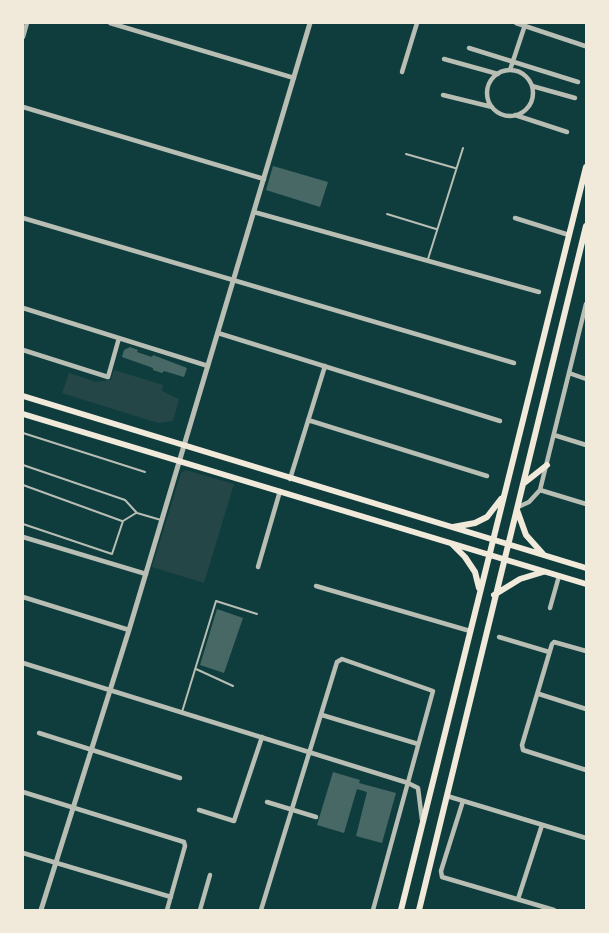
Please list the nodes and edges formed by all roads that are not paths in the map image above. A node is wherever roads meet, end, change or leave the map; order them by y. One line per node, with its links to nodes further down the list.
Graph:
1 (27, 23): 7 (street)
2 (110, 23): 15 (street)
3 (310, 23): 15 (street)
4 (417, 23): 13 (street)
5 (516, 23): 6 (street)
6 (525, 25): 8 (street); 11 (street)
7 (23, 37)
8 (586, 46)
9 (469, 48): 11 (street)
10 (444, 59): 14 (street)
11 (512, 61): 12 (street); 16 (street)
12 (510, 70): 14 (street); 17 (street)
13 (402, 72)
14 (498, 74): 21 (street)
15 (294, 78): 28 (street)
16 (578, 82)
17 (532, 86): 19 (street); 22 (street)
18 (443, 95): 21 (street)
19 (575, 98)
20 (23, 107): 28 (street)
21 (493, 108): 22 (street)
22 (515, 115): 23 (street)
23 (567, 132)
24 (463, 148): 27 (lane)
25 (406, 154): 27 (lane)
26 (586, 167): 35 (main road)
27 (456, 169): 34 (lane)
28 (264, 179): 29 (street)
29 (254, 212): 36 (street); 37 (street)
30 (387, 214): 34 (lane)
31 (23, 218): 37 (street)
32 (515, 218): 35 (street)
33 (586, 226): 64 (main road)
34 (437, 229): 36 (lane)
35 (570, 235): 68 (main road)
36 (428, 260): 38 (street)
37 (234, 279): 42 (street); 45 (street)
38 (539, 292)
39 (586, 304): 41 (street)
40 (23, 308): 43 (street)
41 (585, 311): 48 (street)
42 (218, 333): 46 (street); 47 (street)
43 (119, 338): 44 (street); 46 (street)
44 (23, 350)
45 (514, 363)
46 (208, 366): 57 (street)
47 (325, 366): 52 (street); 53 (street)
48 (569, 373): 49 (street); 55 (street)
49 (586, 379)
50 (23, 397): 57 (main road)
51 (23, 414): 58 (main road)
52 (308, 420): 62 (street); 63 (street)
53 (500, 421)
54 (23, 433): 61 (lane)
55 (554, 435): 56 (street); 60 (street)
56 (586, 445)
57 (184, 446): 58 (street); 63 (main road)
58 (180, 461): 67 (main road); 72 (street)
59 (23, 465): 71 (lane)
60 (547, 465): 64 (main road); 66 (street)
61 (145, 472)
62 (487, 476)
63 (290, 479): 75 (main road)
64 (523, 484): 70 (main road)
65 (23, 485): 73 (lane)
66 (540, 489): 69 (street); 70 (street)
67 (280, 491): 78 (main road); 83 (street)
68 (504, 494): 75 (main road); 77 (main road)
69 (586, 504)
70 (516, 508): 79 (main road); 81 (main road)
71 (136, 513): 72 (lane); 73 (lane)
72 (162, 520): 86 (street)
73 (122, 521): 74 (lane)
74 (23, 524)
75 (448, 527): 77 (main road)
76 (23, 537): 86 (street)
77 (492, 540): 79 (main road); 80 (main road)
78 (451, 543): 80 (main road); 90 (main road)
79 (508, 545): 81 (main road); 82 (main road)
80 (488, 554): 82 (main road); 90 (main road)
81 (544, 555): 84 (main road)
82 (504, 559): 85 (main road); 91 (main road)
83 (258, 567)
84 (586, 568)
85 (546, 572): 87 (main road); 91 (main road)
86 (146, 574): 95 (street)
87 (559, 576): 88 (main road); 93 (street)
88 (586, 584)
89 (316, 586): 96 (street)
90 (479, 590): 96 (main road)
91 (494, 595): 117 (main road)
92 (23, 597): 95 (street)
93 (550, 608)
94 (257, 614): 101 (lane)
95 (129, 630): 103 (street)
96 (470, 632): 124 (main road)
97 (499, 637): 99 (street)
98 (586, 651): 99 (street)
99 (549, 652): 104 (street)
100 (23, 663): 103 (street)
101 (195, 668): 102 (lane); 106 (lane)
102 (233, 686)
103 (111, 690): 106 (street); 111 (street)
104 (538, 694): 105 (street); 113 (street)
105 (586, 709)
106 (181, 713): 109 (street)
107 (322, 715): 110 (street); 110 (street); 112 (street)
108 (39, 733): 111 (street)
109 (262, 737): 112 (street); 121 (street)
110 (418, 744): 115 (street)
111 (92, 750): 114 (street); 120 (street)
112 (310, 752): 115 (street); 122 (street)
113 (586, 770)
114 (180, 778)
115 (408, 783): 124 (street); 136 (street)
116 (23, 792): 120 (street)
117 (447, 796): 118 (street); 138 (main road)
118 (463, 801): 125 (street); 131 (street)
119 (267, 802): 122 (street)
120 (74, 808): 128 (street); 130 (street)
121 (199, 810)
122 (292, 810): 123 (street); 135 (street)
123 (316, 817)
124 (422, 824): 137 (main road)
125 (542, 825): 126 (street); 131 (street)
126 (586, 838)
127 (23, 853): 128 (street)
128 (56, 863): 130 (street); 132 (street)
129 (210, 875): 134 (street)
130 (171, 897): 133 (street)
131 (518, 899): 139 (street)
132 (41, 910)
133 (167, 910)
134 (200, 910)
135 (261, 910)
136 (373, 910)
137 (401, 910)
138 (419, 910)
139 (554, 910)

